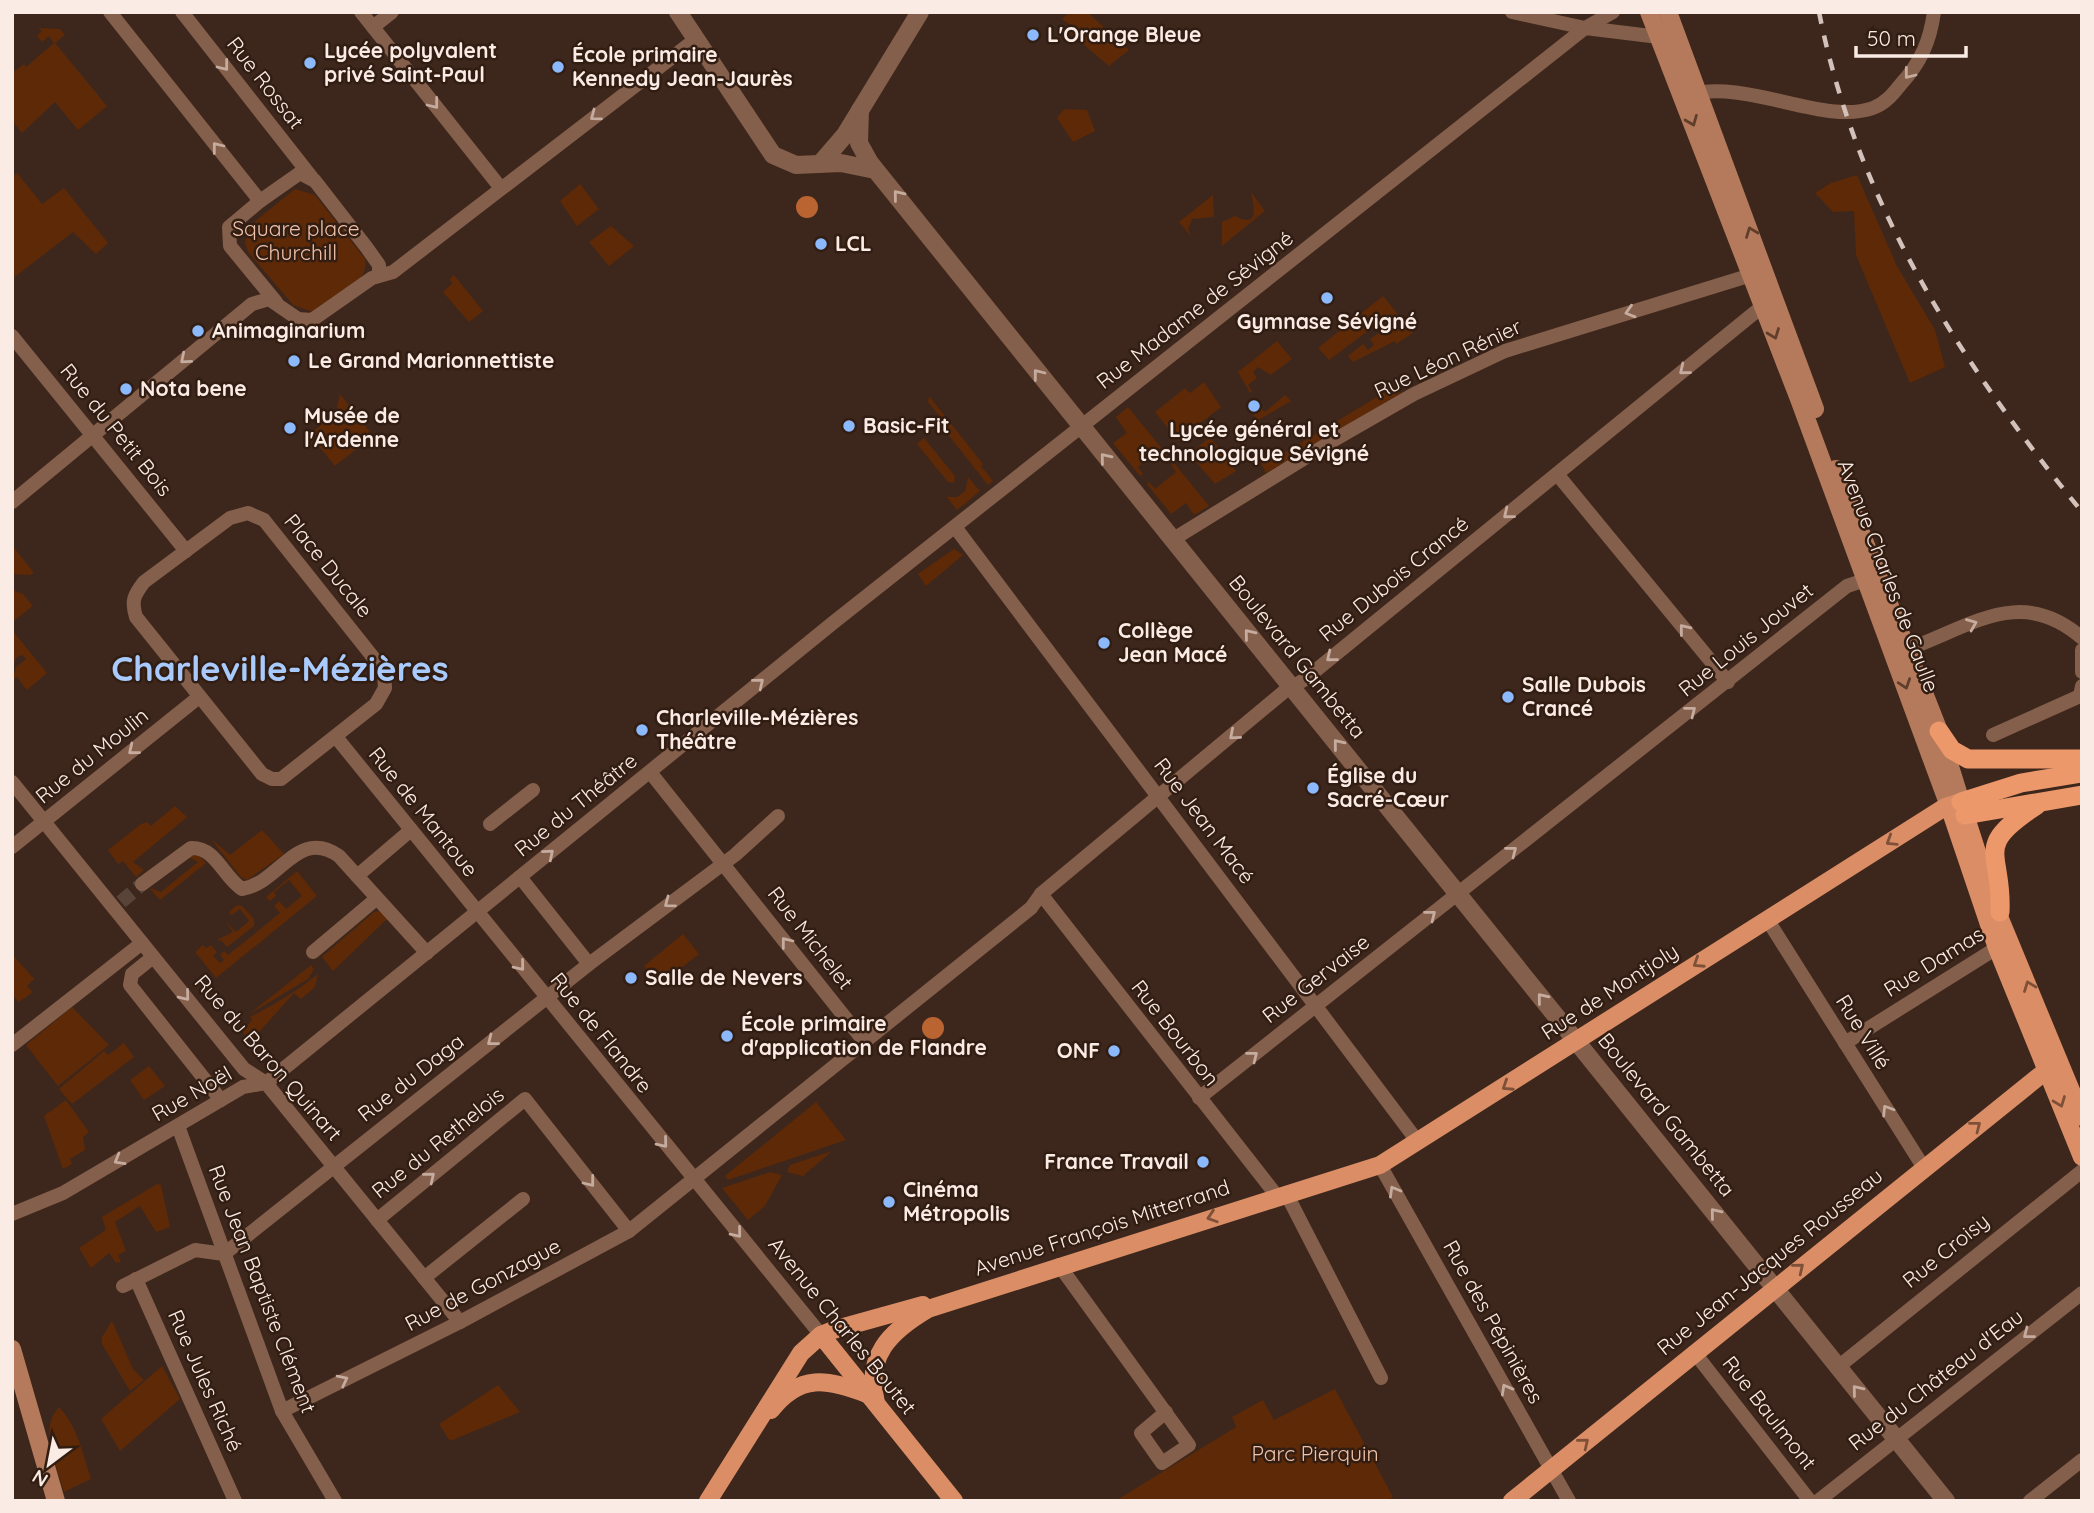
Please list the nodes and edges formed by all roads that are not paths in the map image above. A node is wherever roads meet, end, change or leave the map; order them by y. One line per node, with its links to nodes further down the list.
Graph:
1 (110, 12): 22 (street, one-way to 1)
2 (182, 12): 20 (street, Rue Rossat, one-way to 20)
3 (361, 12): 12 (street)
4 (392, 12): 12 (street)
5 (678, 12): 15 (street)
6 (920, 12): 17 (street)
7 (1511, 12): 13 (street)
8 (1613, 12): 13 (street, Rue Madame de Sévigné)
9 (1649, 12): 14 (main road, Avenue Charles de Gaulle)
10 (1668, 12): 14 (main road, Avenue Charles de Gaulle)
11 (1934, 12): 16 (street, one-way to 16)
12 (373, 27): 21 (street, one-way to 21)
13 (1585, 28): 14 (street); 28 (street, Rue Madame de Sévigné)
14 (1667, 34): 16 (main road, Avenue Charles de Gaulle)
15 (696, 39): 18 (street); 21 (street, one-way to 21)
16 (1691, 94): 23 (main road, Avenue Charles de Gaulle)
17 (860, 110): 18 (street); 19 (street, Boulevard Gambetta)
18 (820, 164): 19 (street)
19 (875, 170): 28 (street, Boulevard Gambetta, one-way to 19)
20 (314, 181): 22 (street); 24 (street)
21 (500, 187): 24 (street)
22 (260, 201): 25 (street)
23 (1758, 273): 26 (main road, Avenue Charles de Gaulle); 33 (street, Rue Léon Rénier, one-way to 33)
24 (379, 275): 25 (street)
25 (276, 302): 29 (street, one-way to 29)
26 (1771, 306): 30 (street, Rue Dubois Crancé, one-way to 30); 35 (main road, Avenue Charles de Gaulle, one-way to 35); 38 (main road, Avenue Charles de Gaulle)
27 (14, 342): 29 (street, Rue du Petit Bois)
28 (1080, 428): 32 (street, Rue Madame de Sévigné); 33 (street, Boulevard Gambetta, one-way to 28)
29 (93, 436): 31 (street); 34 (street, Rue du Petit Bois)
30 (1557, 474): 41 (street, one-way to 30); 43 (street, Rue Dubois Crancé, one-way to 43)
31 (12, 502)
32 (955, 527): 36 (street, Rue Madame de Sévigné); 54 (street, Rue Jean Macé)
33 (1172, 540): 43 (street, Boulevard Gambetta, one-way to 33)
34 (186, 551): 44 (street, Place Ducale); 47 (street, Place Ducale)
35 (1865, 580): 41 (street, Rue Louis Jouvet); 56 (main road, Avenue Charles de Gaulle, one-way to 56)
36 (831, 624): 49 (street, Rue du Théâtre, one-way to 36)
37 (2082, 638): 38 (street, one-way to 37)
38 (1908, 649): 45 (main road, Avenue Charles de Gaulle)
39 (2082, 650): 40 (street)
40 (2082, 672)
41 (1728, 682): 66 (street, Rue Louis Jouvet, one-way to 41)
42 (2082, 686): 46 (street)
43 (1292, 687): 54 (street, Rue Dubois Crancé, one-way to 54); 66 (street, Boulevard Gambetta, one-way to 43)
44 (199, 697): 47 (street, Place Ducale); 58 (street, Rue du Moulin, one-way to 58)
45 (1939, 731): 48 (highway); 56 (main road, Avenue Charles de Gaulle)
46 (1993, 735)
47 (336, 737): 60 (street, Rue de Mantoue)
48 (2082, 759)
49 (650, 772): 62 (street, Rue Michelet); 64 (street, Rue du Théâtre, one-way to 49)
50 (2082, 773): 56 (highway)
51 (12, 782): 58 (street, Rue du Baron Quinart)
52 (533, 790): 59 (street, Rue du Théâtre)
53 (2082, 794): 55 (highway)
54 (1160, 798): 67 (street, Rue Dubois Crancé); 79 (street, Rue Jean Macé)
55 (2037, 804): 56 (highway); 69 (highway)
56 (1959, 807): 69 (main road, Avenue Charles de Gaulle); 71 (main road, Rue de Montjoly, one-way to 71); 73 (main road, Avenue Charles de Gaulle)
57 (778, 816): 62 (street)
58 (44, 822): 61 (street, Rue du Moulin); 72 (street, Rue du Baron Quinart)
59 (490, 824)
60 (411, 830): 63 (street); 70 (street, Rue de Mantoue)
61 (12, 847)
62 (723, 862): 77 (street, Rue du Daga, one-way to 77); 80 (street, Rue Michelet, one-way to 62)
63 (357, 876): 65 (street); 68 (street)
64 (520, 877): 70 (street, Rue du Théâtre); 77 (street)
65 (142, 884)
66 (1458, 893): 79 (street, Rue Gervaise, one-way to 66); 81 (street, Boulevard Gambetta, one-way to 66)
67 (1041, 894): 80 (street, Rue Dubois Crancé); 86 (street, Rue Bourbon)
68 (376, 899): 74 (street); 75 (street)
69 (2000, 912): 73 (main road, Avenue Charles de Gaulle)
70 (477, 913): 75 (street, Rue Noël); 78 (street, Rue de Flandre, one-way to 78)
71 (1768, 919): 81 (main road, Rue de Montjoly, one-way to 81); 82 (street, Rue Villé)
72 (142, 943): 76 (street, Rue du Baron Quinart); 83 (street)
73 (2004, 944): 82 (street, Rue Damas); 84 (main road, Avenue Charles de Gaulle)
74 (313, 953)
75 (427, 953): 85 (street, Rue Noël)
76 (153, 957): 85 (street, Rue du Baron Quinart, one-way to 85); 87 (street)
77 (589, 964): 78 (street, Rue du Daga)
78 (546, 998): 93 (street, Rue du Daga, one-way to 93); 96 (street, Rue de Flandre, one-way to 96)
79 (1316, 1006): 86 (street, Rue Gervaise, one-way to 79); 90 (street, Rue Jean Macé)
80 (863, 1040): 96 (street, Rue de Gonzague)
81 (1576, 1040): 90 (main road, Rue de Montjoly, one-way to 90); 105 (street, Boulevard Gambetta, one-way to 81)
82 (1845, 1043): 94 (street, Rue Villé, one-way to 82)
83 (12, 1045)
84 (2053, 1065): 88 (main road, Avenue Charles de Gaulle); 91 (main road, Avenue Charles de Gaulle, one-way to 91); 94 (main road, Rue Jean-Jacques Rousseau, one-way to 84)
85 (265, 1083): 87 (street, Rue Noël); 93 (street, Rue du Baron Quinart)
86 (1199, 1098): 97 (street, Rue Bourbon)
87 (221, 1100): 89 (street, Rue Noël)
88 (2082, 1117)
89 (178, 1126): 99 (street, Rue Noël, one-way to 99); 102 (street, Rue Jean Baptiste Clément)
90 (1418, 1142): 92 (main road, Rue de Montjoly)
91 (2082, 1157)
92 (1380, 1165): 97 (main road, Rue de Montjoly); 120 (street, Rue des Pépinières, one-way to 92)
93 (334, 1166): 100 (street, Rue du Baron Quinart); 102 (street, Rue du Daga)
94 (1924, 1168): 105 (main road, Rue Jean-Jacques Rousseau, one-way to 94)
95 (2082, 1171): 112 (street, Rue Croisy)
96 (693, 1180): 101 (street, Rue de Gonzague); 109 (street, Avenue Charles Boutet, one-way to 109)
97 (1281, 1195): 103 (main road, Avenue François Mitterrand, one-way to 103); 113 (street)
98 (523, 1199): 104 (street)
99 (12, 1214)
100 (377, 1220): 101 (street, Rue du Rethelois, one-way to 101); 104 (street, Rue du Baron Quinart)
101 (629, 1231): 108 (street, Rue de Gonzague)
102 (223, 1254): 115 (street, Rue Jean Baptiste Clément); 122 (street, Rue Jules Riché)
103 (1059, 1265): 107 (main road, Avenue François Mitterrand); 116 (street)
104 (424, 1278): 108 (street, Rue du Baron Quinart)
105 (1774, 1287): 111 (main road, Rue Jean-Jacques Rousseau); 112 (street, Boulevard Gambetta)
106 (2082, 1293): 117 (street, Rue du Château d'Eau, one-way to 117)
107 (942, 1304): 109 (main road); 114 (main road)
108 (460, 1322): 115 (street, Rue de Gonzague, one-way to 108)
109 (821, 1335): 114 (main road, Avenue Charles Boutet); 118 (main road)
110 (12, 1349): 121 (main road)
111 (1694, 1352): 120 (main road, Rue Jean-Jacques Rousseau, one-way to 111); 128 (street, Rue Baulmont)
112 (1838, 1367): 117 (street, Boulevard Gambetta, one-way to 112)
113 (1381, 1378)
114 (873, 1399): 118 (main road); 125 (main road, Avenue Charles Boutet)
115 (282, 1411): 123 (street, Rue Jean Baptiste Clément)
116 (1166, 1412)
117 (1895, 1437): 129 (street, Rue du Château d'Eau); 130 (street, Boulevard Gambetta)
118 (742, 1448): 124 (main road)
119 (2082, 1460): 131 (street)
120 (1552, 1469): 126 (main road, Rue Jean-Jacques Rousseau); 127 (street, Rue des Pépinières)
121 (57, 1501)
122 (235, 1501)
123 (335, 1501)
124 (708, 1501)
125 (954, 1501)
126 (1512, 1501)
127 (1569, 1501)
128 (1810, 1501)
129 (1818, 1501)
130 (1946, 1501)
131 (2030, 1501)

